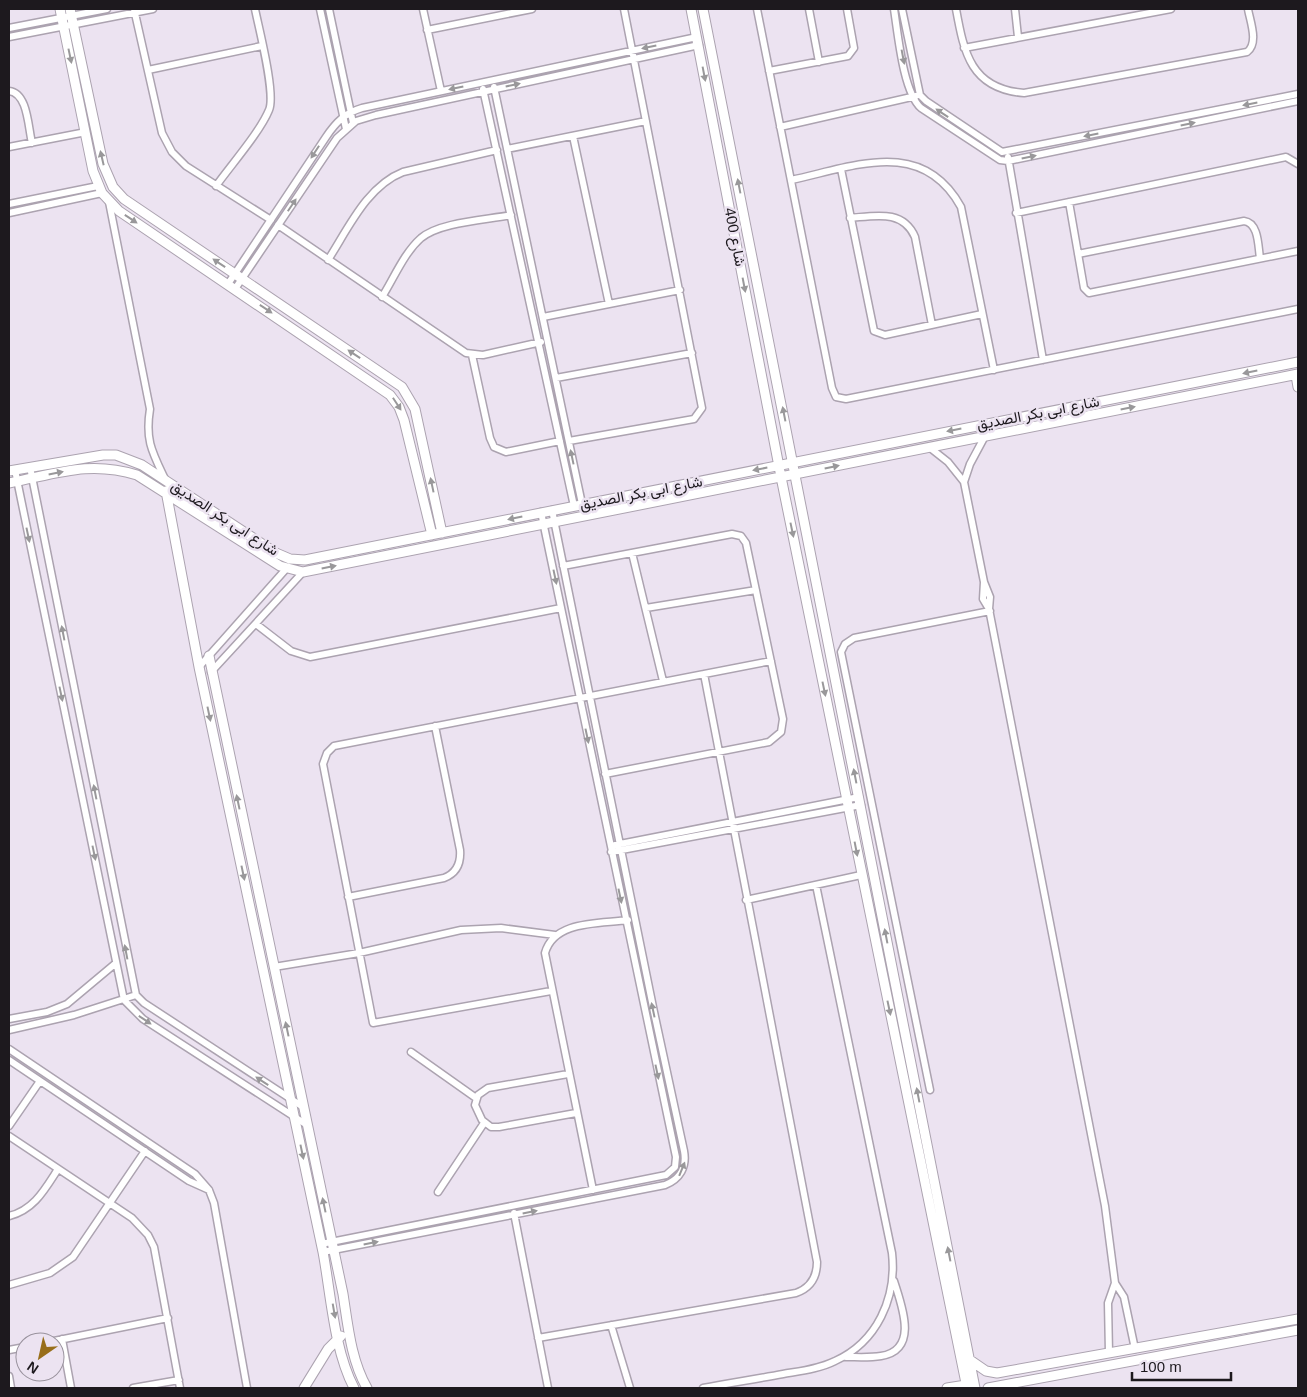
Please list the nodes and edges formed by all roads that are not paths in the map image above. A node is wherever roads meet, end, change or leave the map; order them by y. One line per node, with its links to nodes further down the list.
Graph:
1 (107, 9): 21 (street)
2 (153, 9): 20 (street)
3 (255, 9): 29 (street)
4 (320, 9): 47 (street)
5 (329, 9): 46 (street)
6 (423, 9): 24 (street)
7 (532, 9): 24 (street)
8 (624, 9): 31 (street)
9 (691, 9): 28 (street, شارع 400)
10 (703, 9): 25 (street, شارع 400)
11 (757, 9): 35 (street)
12 (809, 9): 33 (street)
13 (847, 9): 33 (street)
14 (894, 9): 44 (street, one-way to 44)
15 (902, 9): 43 (street)
16 (956, 9): 30 (street)
17 (1015, 9): 27 (street)
18 (1171, 9): 27 (street)
19 (1248, 9): 30 (street)
20 (134, 11): 21 (street); 34 (street)
21 (72, 16): 22 (street); 78 (street, one-way to 21)
22 (61, 18): 23 (street); 26 (street); 52 (street, one-way to 52)
23 (9, 28)
24 (427, 30): 40 (street)
25 (709, 34): 28 (street); 103 (street, شارع 400, one-way to 25)
26 (9, 37)
27 (1018, 37): 30 (street)
28 (698, 41): 31 (street, one-way to 31); 32 (street); 104 (street, شارع 400, one-way to 104)
29 (262, 46): 34 (street); 63 (street)
30 (964, 48)
31 (632, 51): 32 (street); 36 (street)
32 (634, 60): 38 (street, one-way to 32); 48 (street)
33 (820, 62): 35 (street)
34 (148, 70): 63 (street)
35 (769, 72): 50 (street)
36 (492, 80): 37 (street); 38 (street)
37 (482, 82): 40 (street, one-way to 40); 41 (street)
38 (494, 89): 41 (street); 56 (street)
39 (9, 91): 54 (street)
40 (440, 91): 46 (street)
41 (484, 92): 49 (street); 57 (street)
42 (1298, 94): 58 (street, one-way to 58)
43 (920, 95): 44 (street); 58 (street, one-way to 43)
44 (912, 97): 50 (street); 59 (street)
45 (1298, 101): 59 (street, one-way to 45)
46 (351, 112): 47 (street); 49 (street)
47 (343, 117): 51 (street); 72 (street, one-way to 72)
48 (646, 121): 53 (street); 80 (street)
49 (353, 123): 51 (street)
50 (780, 127): 62 (street)
51 (346, 129): 73 (street, one-way to 51)
52 (86, 132): 54 (street); 64 (street)
53 (573, 136): 56 (street); 82 (street)
54 (32, 142): 55 (street)
55 (9, 147)
56 (507, 149): 85 (street)
57 (497, 150): 70 (street); 77 (street)
58 (1008, 152): 59 (street)
59 (1008, 161): 68 (street)
60 (1298, 164): 66 (street)
61 (841, 169): 62 (street); 71 (street); 84 (street)
62 (791, 180): 93 (street)
63 (216, 186): 72 (street)
64 (100, 190): 65 (street); 67 (street); 69 (street)
65 (109, 202): 79 (street, one-way to 79); 110 (street)
66 (1069, 202): 68 (street); 75 (street)
67 (9, 204)
68 (1016, 212): 91 (street)
69 (9, 213)
70 (511, 215): 81 (street); 88 (street)
71 (850, 218): 86 (street); 86 (street)
72 (270, 220): 78 (street)
73 (278, 225): 77 (street); 78 (street)
74 (1298, 250): 76 (street)
75 (1078, 254): 76 (street); 76 (street)
76 (1260, 258)
77 (328, 260): 81 (street)
78 (239, 277): 79 (street); 119 (street, one-way to 78)
79 (232, 287): 120 (street, one-way to 120)
80 (680, 290): 82 (street); 89 (street)
81 (382, 297): 90 (street)
82 (610, 304): 85 (street)
83 (1298, 309): 91 (street)
84 (982, 314): 86 (street); 93 (street)
85 (543, 317): 87 (street)
86 (932, 325)
87 (548, 341): 88 (street); 95 (street)
88 (539, 343): 90 (street); 101 (street)
89 (692, 353): 95 (street); 100 (street)
90 (472, 354): 101 (street)
91 (1043, 360): 93 (street)
92 (1298, 362): 97 (street, شارع ابى بكر الصديق, one-way to 97)
93 (994, 370)
94 (1297, 375): 96 (street); 98 (street, شارع ابى بكر الصديق)
95 (556, 378): 100 (street)
96 (1298, 387)
97 (1162, 389): 98 (street); 103 (street, شارع ابى بكر الصديق, one-way to 103)
98 (1165, 400): 99 (street, شارع ابى بكر الصديق, one-way to 98)
99 (985, 436): 102 (street, شارع ابى بكر الصديق); 112 (street)
100 (569, 441): 114 (street, one-way to 100)
101 (560, 442): 114 (street)
102 (929, 447): 107 (street, شارع ابى بكر الصديق, one-way to 102); 112 (street)
103 (794, 462): 104 (street, شارع ابى بكر الصديق); 107 (street, شارع 400)
104 (779, 465): 108 (street, شارع 400); 114 (street, شارع ابى بكر الصديق, one-way to 114)
105 (30, 467): 106 (street, شارع ابى بكر الصديق); 109 (street); 110 (street, شارع ابى بكر الصديق)
106 (12, 470): 111 (street)
107 (796, 474): 108 (street, شارع ابى بكر الصديق); 142 (street, شارع 400, one-way to 107)
108 (781, 477): 117 (street, شارع ابى بكر الصديق); 143 (street, شارع 400, one-way to 143)
109 (32, 478): 111 (street, شارع ابى بكر الصديق); 113 (street, شارع ابى بكر الصديق, one-way to 113); 158 (street, one-way to 109)
110 (165, 479): 113 (street); 120 (street, شارع ابى بكر الصديق)
111 (13, 482): 155 (street, one-way to 155)
112 (964, 482): 128 (street)
113 (167, 494): 123 (street, شارع ابى بكر الصديق); 132 (street)
114 (578, 505): 115 (street, شارع ابى بكر الصديق)
115 (552, 510): 116 (street, شارع ابى بكر الصديق); 117 (street)
116 (541, 512): 118 (street); 119 (street, شارع ابى بكر الصديق, one-way to 119)
117 (554, 522): 118 (street, شارع ابى بكر الصديق); 122 (street)
118 (544, 524): 124 (street, شارع ابى بكر الصديق, one-way to 118); 126 (street, one-way to 126)
119 (442, 533): 120 (street, شارع ابى بكر الصديق)
120 (432, 535)
121 (632, 553): 122 (street); 125 (street); 127 (street)
122 (563, 566): 137 (street)
123 (286, 569): 124 (street, شارع ابى بكر الصديق); 130 (street)
124 (303, 572): 129 (street)
125 (756, 590): 127 (street); 131 (street)
126 (561, 608): 129 (street); 138 (street)
127 (646, 608): 135 (street)
128 (990, 610): 167 (street); 193 (street)
129 (256, 624): 133 (street)
130 (208, 656): 132 (street); 133 (street)
131 (771, 660): 134 (street); 140 (street)
132 (199, 667): 136 (street)
133 (211, 672): 136 (street); 156 (street, one-way to 133)
134 (704, 674): 135 (street); 140 (street)
135 (663, 681): 137 (street)
136 (202, 682): 169 (street, one-way to 169)
137 (589, 696): 138 (street); 141 (street)
138 (580, 698): 139 (street); 146 (street, one-way to 146)
139 (435, 726): 149 (street); 149 (street)
140 (719, 752): 141 (street); 144 (street)
141 (605, 774): 145 (street)
142 (860, 801): 143 (street); 195 (street, شارع 400, one-way to 142)
143 (847, 803): 144 (street); 147 (street, شارع 400, one-way to 147)
144 (732, 825): 145 (street); 150 (street)
145 (620, 847): 146 (street); 151 (street)
146 (610, 849): 152 (street, one-way to 152)
147 (861, 875): 148 (street); 195 (street, شارع 400, one-way to 195)
148 (816, 885): 150 (street); 192 (street)
149 (348, 897): 154 (street)
150 (746, 900): 198 (street)
151 (635, 920): 152 (street); 184 (street, one-way to 151)
152 (625, 921): 153 (street); 180 (street, one-way to 180)
153 (555, 935): 154 (street); 157 (street)
154 (359, 953): 156 (street); 157 (street)
155 (116, 963): 159 (street); 160 (street)
156 (274, 968): 170 (street, one-way to 156)
157 (551, 991): 165 (street)
158 (136, 995): 159 (street); 169 (street, one-way to 158)
159 (124, 1000): 161 (street); 172 (street, one-way to 172)
160 (9, 1019)
161 (9, 1030)
162 (9, 1049): 179 (street)
163 (411, 1052): 168 (street)
164 (9, 1060): 166 (street)
165 (568, 1074): 168 (street); 171 (street)
166 (40, 1081): 175 (street); 177 (street)
167 (930, 1090)
168 (476, 1098): 173 (street)
169 (290, 1099): 170 (street); 172 (street)
170 (303, 1107): 174 (street)
171 (576, 1113): 173 (street); 180 (street)
172 (294, 1116): 174 (street); 191 (street, one-way to 191)
173 (484, 1123): 181 (street)
174 (307, 1125): 189 (street, one-way to 174)
175 (9, 1126)
176 (9, 1136): 178 (street)
177 (145, 1151): 179 (street); 182 (street)
178 (58, 1169): 182 (street); 185 (street)
179 (209, 1190): 218 (street)
180 (593, 1190): 183 (street)
181 (438, 1192)
182 (110, 1203): 194 (street); 196 (street)
183 (513, 1206): 184 (street); 186 (street)
184 (515, 1215): 187 (street); 203 (street)
185 (9, 1216)
186 (413, 1226): 187 (street); 188 (street)
187 (415, 1235): 190 (street, one-way to 187)
188 (349, 1238): 189 (street); 190 (street)
189 (333, 1246): 190 (street); 191 (street); 200 (street)
190 (350, 1247)
191 (322, 1248): 202 (street, one-way to 202)
192 (893, 1278): 207 (street); 207 (street)
193 (1116, 1283): 204 (street); 205 (street)
194 (9, 1284)
195 (958, 1317): 208 (street); 213 (street)
196 (168, 1318): 201 (street); 211 (street)
197 (1298, 1319): 204 (street)
198 (611, 1325): 203 (street); 223 (street)
199 (1298, 1330): 212 (street)
200 (349, 1333): 202 (street); 221 (street)
201 (65, 1338)
202 (339, 1338): 219 (street); 220 (street)
203 (538, 1338): 222 (street)
204 (1134, 1349): 205 (street)
205 (1109, 1353): 209 (street)
206 (65, 1354): 215 (street)
207 (844, 1357): 224 (street)
208 (970, 1360): 209 (street); 213 (street)
209 (997, 1373): 212 (street)
210 (9, 1376): 214 (street)
211 (179, 1380): 216 (street); 217 (street)
212 (999, 1385): 226 (street)
213 (969, 1387): 225 (street)
214 (11, 1388)
215 (72, 1388)
216 (133, 1388)
217 (180, 1388)
218 (247, 1388)
219 (304, 1388)
220 (354, 1388)
221 (367, 1388)
222 (548, 1388)
223 (630, 1388)
224 (703, 1388)
225 (947, 1388)
226 (988, 1388)

